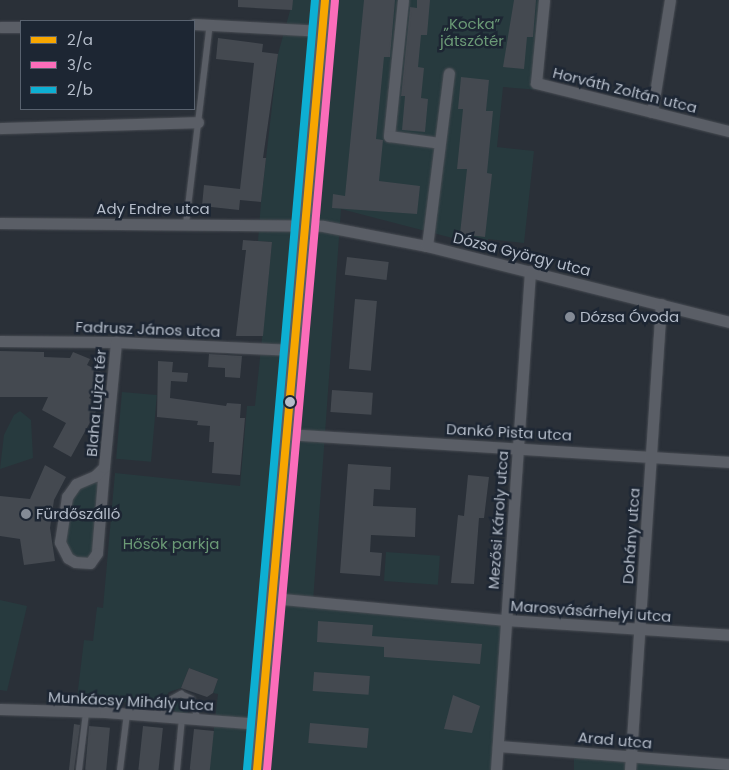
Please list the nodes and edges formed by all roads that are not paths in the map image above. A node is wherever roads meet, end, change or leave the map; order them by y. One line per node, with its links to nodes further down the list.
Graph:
1 (325, 0): 9 (street)
2 (403, 0): 15 (street)
3 (544, 0): 11 (street, Horváth Zoltán utca)
4 (670, 0): 11 (street)
5 (195, 24): 6 (street)
6 (210, 24): 9 (street); 12 (lane)
7 (0, 27): 8 (street)
8 (20, 27)
9 (323, 31): 18 (street)
10 (449, 73): 15 (street)
11 (652, 112): 14 (street, Horváth Zoltán utca)
12 (198, 122): 13 (street); 17 (lane)
13 (0, 128)
14 (729, 131)
15 (440, 143): 19 (street)
16 (0, 224): 17 (street, Ady Endre utca)
17 (186, 224): 18 (street, Ady Endre utca)
18 (305, 225): 19 (street, Dózsa György utca); 25 (street)
19 (427, 246): 20 (street, Dózsa György utca)
20 (530, 271): 21 (street, Dózsa György utca); 27 (street, Mezősi Károly utca)
21 (661, 304): 22 (street, Dózsa György utca); 28 (street, Dohány utca)
22 (729, 322)
23 (0, 341): 24 (street, Fadrusz János utca)
24 (116, 342): 25 (street, Fadrusz János utca); 30 (street, Blaha Lujza tér)
25 (294, 350): 26 (street)
26 (287, 434): 27 (street, Dankó Pista utca); 31 (street)
27 (518, 447): 28 (street, Dankó Pista utca); 32 (street, Mezősi Károly utca)
28 (651, 455): 29 (street, Dankó Pista utca); 33 (street, Dohány utca)
29 (729, 462)
30 (104, 467): 30 (street, Blaha Lujza tér)
31 (272, 598): 32 (street, Marosvásárhelyi utca); 41 (street)
32 (506, 620): 33 (street, Marosvásárhelyi utca); 42 (street, Mezősi Károly utca)
33 (640, 629): 34 (street, Marosvásárhelyi utca); 43 (street, Dohány utca)
34 (729, 635)
35 (0, 709): 36 (street, Munkácsy Mihály utca)
36 (84, 713): 37 (street, Munkácsy Mihály utca); 45 (lane)
37 (127, 714): 38 (street, Munkácsy Mihály utca); 46 (lane)
38 (162, 716): 39 (street, Munkácsy Mihály utca); 40 (lane)
39 (182, 718): 40 (street, Munkácsy Mihály utca); 47 (lane)
40 (198, 719): 41 (street, Munkácsy Mihály utca)
41 (261, 724): 48 (street)
42 (498, 746): 43 (street, Arad utca); 49 (street, Mezősi Károly utca)
43 (631, 756): 44 (street, Arad utca); 50 (street, Dohány utca)
44 (729, 764)
45 (80, 770)
46 (120, 770)
47 (177, 770)
48 (256, 770)
49 (496, 770)
50 (630, 770)

